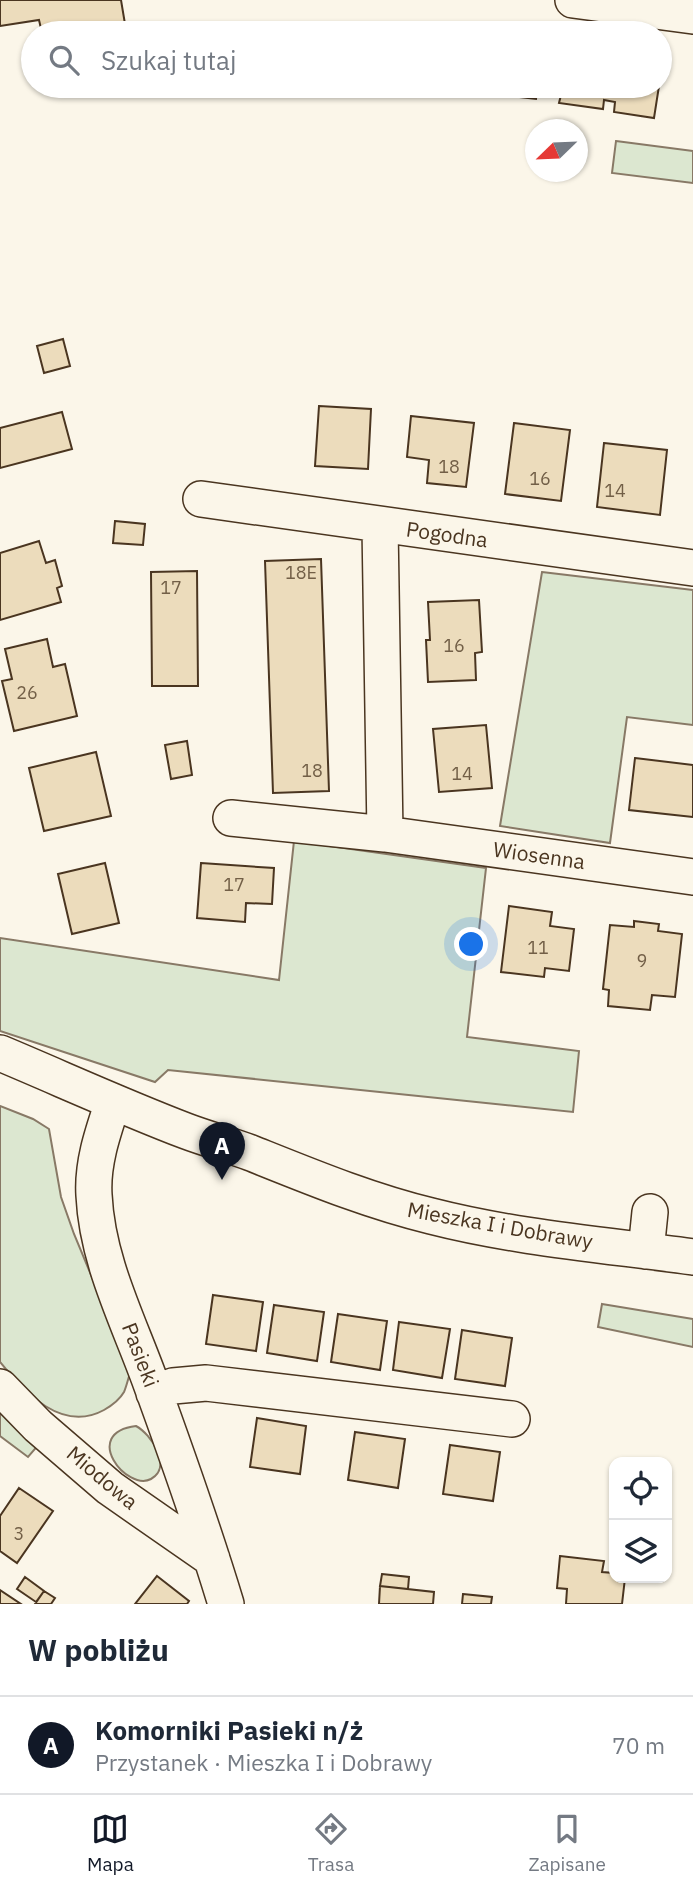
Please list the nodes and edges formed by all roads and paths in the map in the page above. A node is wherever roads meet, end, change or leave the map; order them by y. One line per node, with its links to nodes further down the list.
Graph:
1 (573, 0): 2 (street)
2 (693, 16)
3 (201, 499): 4 (street, Pogodna)
4 (380, 526): 5 (street, Pogodna); 7 (street)
5 (693, 568)
6 (231, 818): 7 (street, Wiosenna)
7 (385, 834): 8 (street, Wiosenna)
8 (693, 877)
9 (0, 1053): 10 (street, Mieszka I i Dobrawy)
10 (113, 1102): 12 (street, Mieszka I i Dobrawy); 15 (street, Pasieki)
11 (650, 1212): 12 (street)
12 (646, 1251): 13 (street, Mieszka I i Dobrawy)
13 (693, 1257)
14 (0, 1387): 17 (street, Miodowa)
15 (154, 1393): 16 (street); 17 (street, Pasieki)
16 (512, 1419)
17 (212, 1559): 18 (street, Pasieki)
18 (226, 1604)

